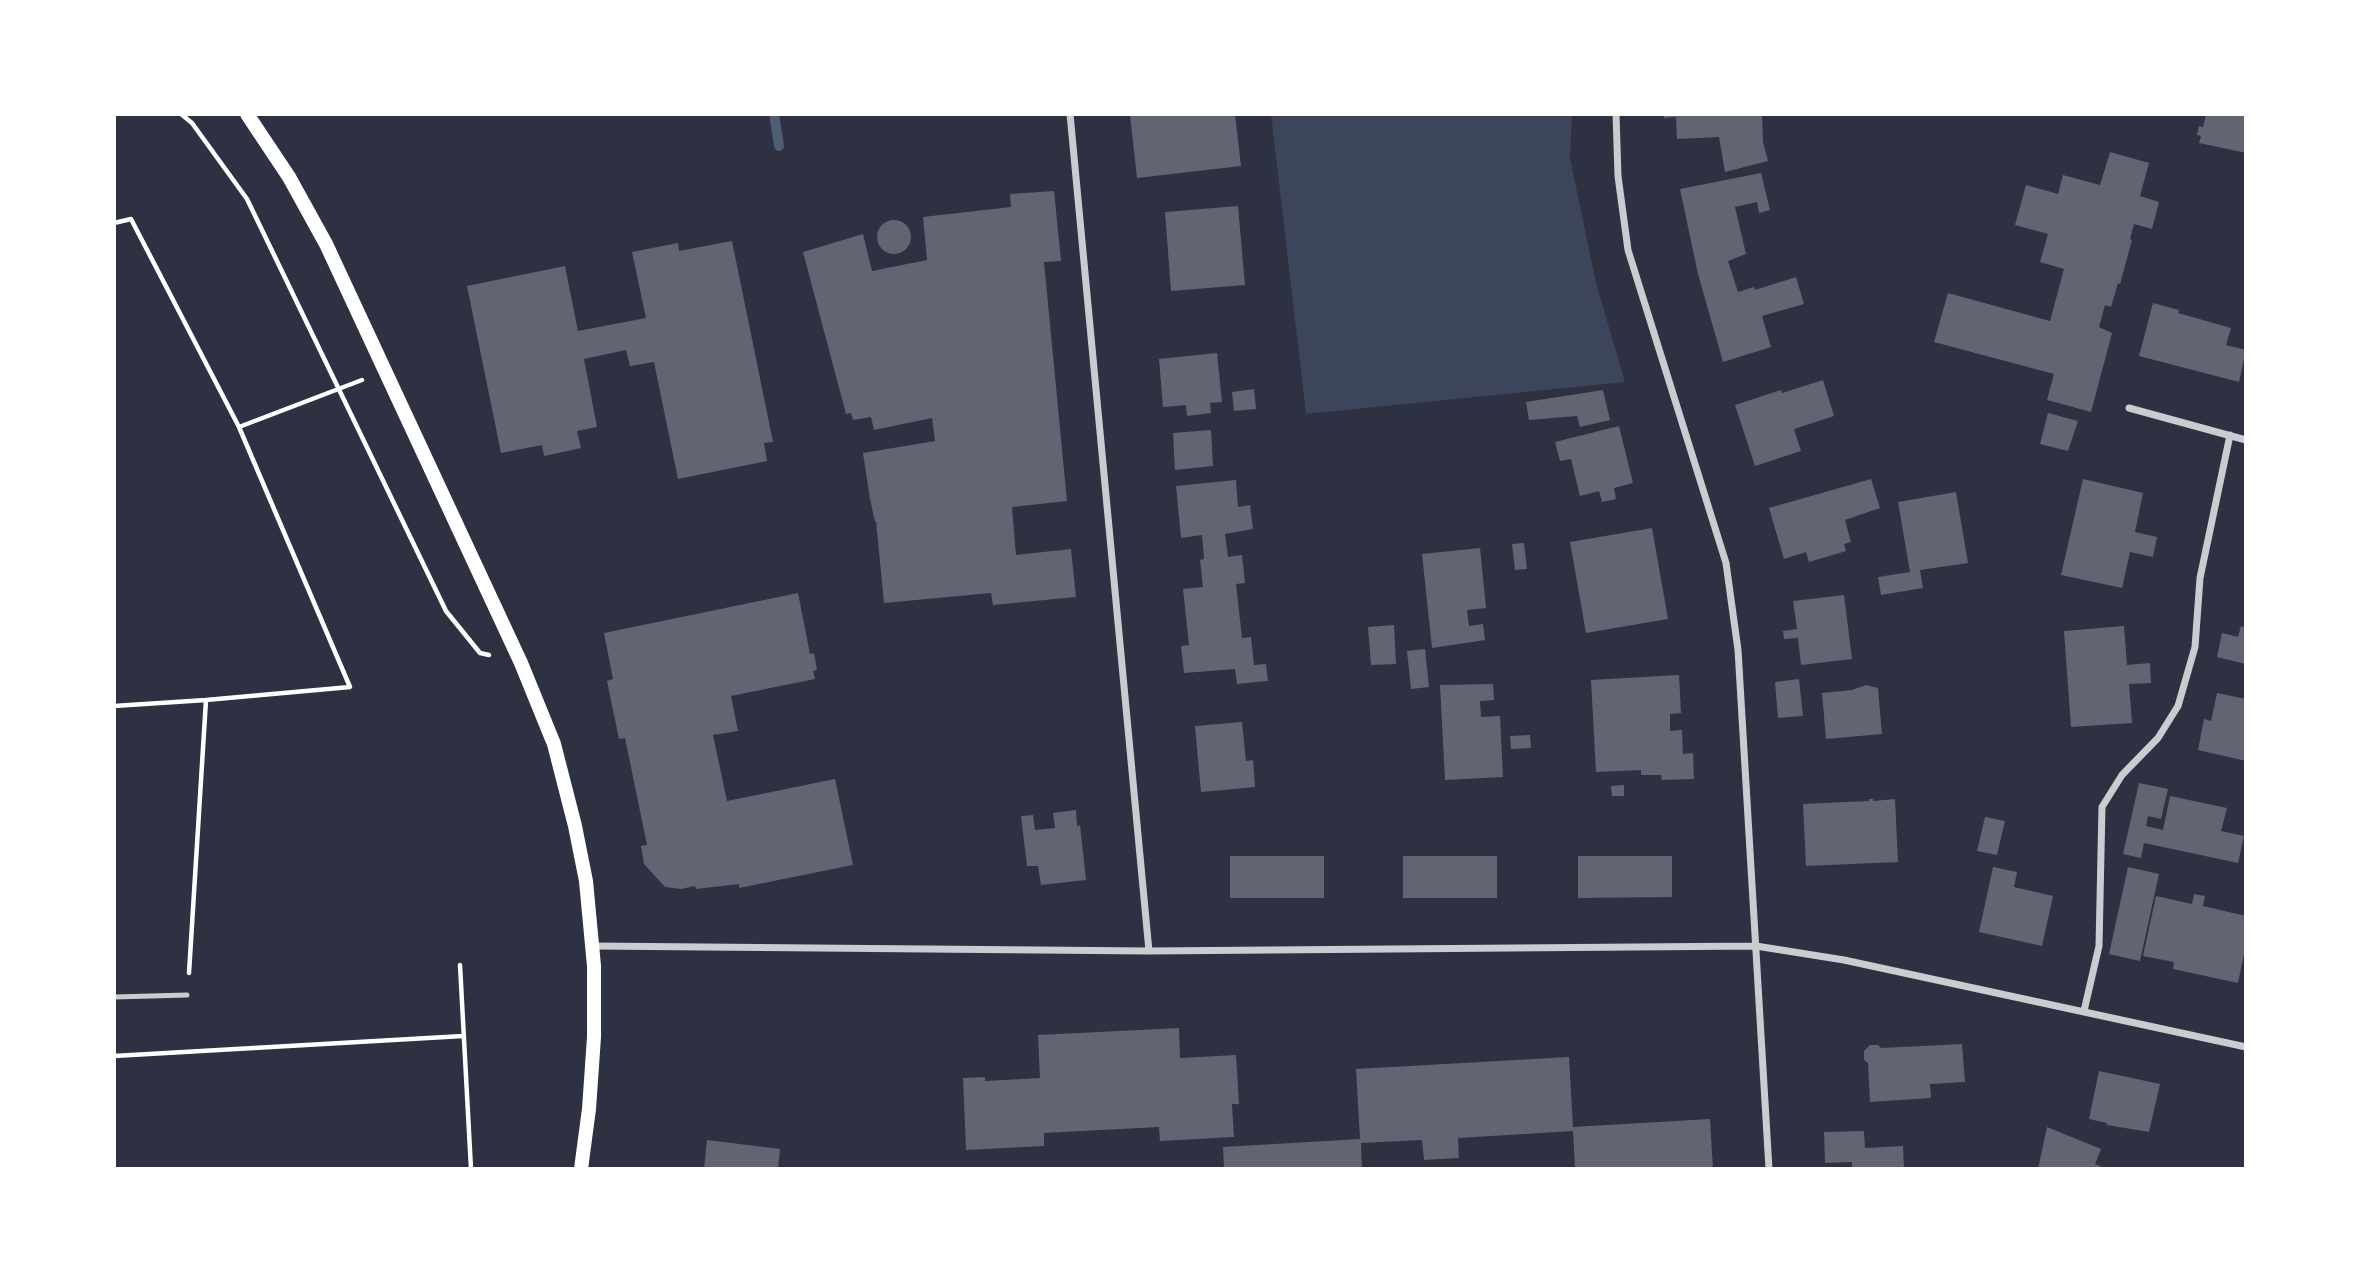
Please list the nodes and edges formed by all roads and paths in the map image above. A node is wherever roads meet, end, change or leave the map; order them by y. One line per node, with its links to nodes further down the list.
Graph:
1 (181, 114): 7 (path)
2 (247, 114): 6 (main road)
3 (1070, 114): 17 (street)
4 (1616, 114): 16 (street)
5 (114, 223): 9 (path)
6 (386, 371): 7 (path); 12 (main road)
7 (339, 389): 9 (path); 12 (path)
8 (2129, 408): 10 (street)
9 (239, 427): 13 (path)
10 (2230, 435): 11 (street); 21 (street)
11 (2246, 440)
12 (521, 663): 15 (main road)
13 (206, 699): 14 (path); 19 (path)
14 (114, 706)
15 (593, 946): 17 (street); 26 (main road)
16 (1756, 946): 17 (street); 21 (street); 27 (street)
17 (1149, 951)
18 (460, 965): 22 (path)
19 (187, 995): 20 (lane)
20 (114, 997)
21 (2084, 1011): 23 (street)
22 (463, 1036): 24 (path); 25 (path)
23 (2246, 1047)
24 (114, 1056)
25 (471, 1169)
26 (581, 1169)
27 (1769, 1169)

